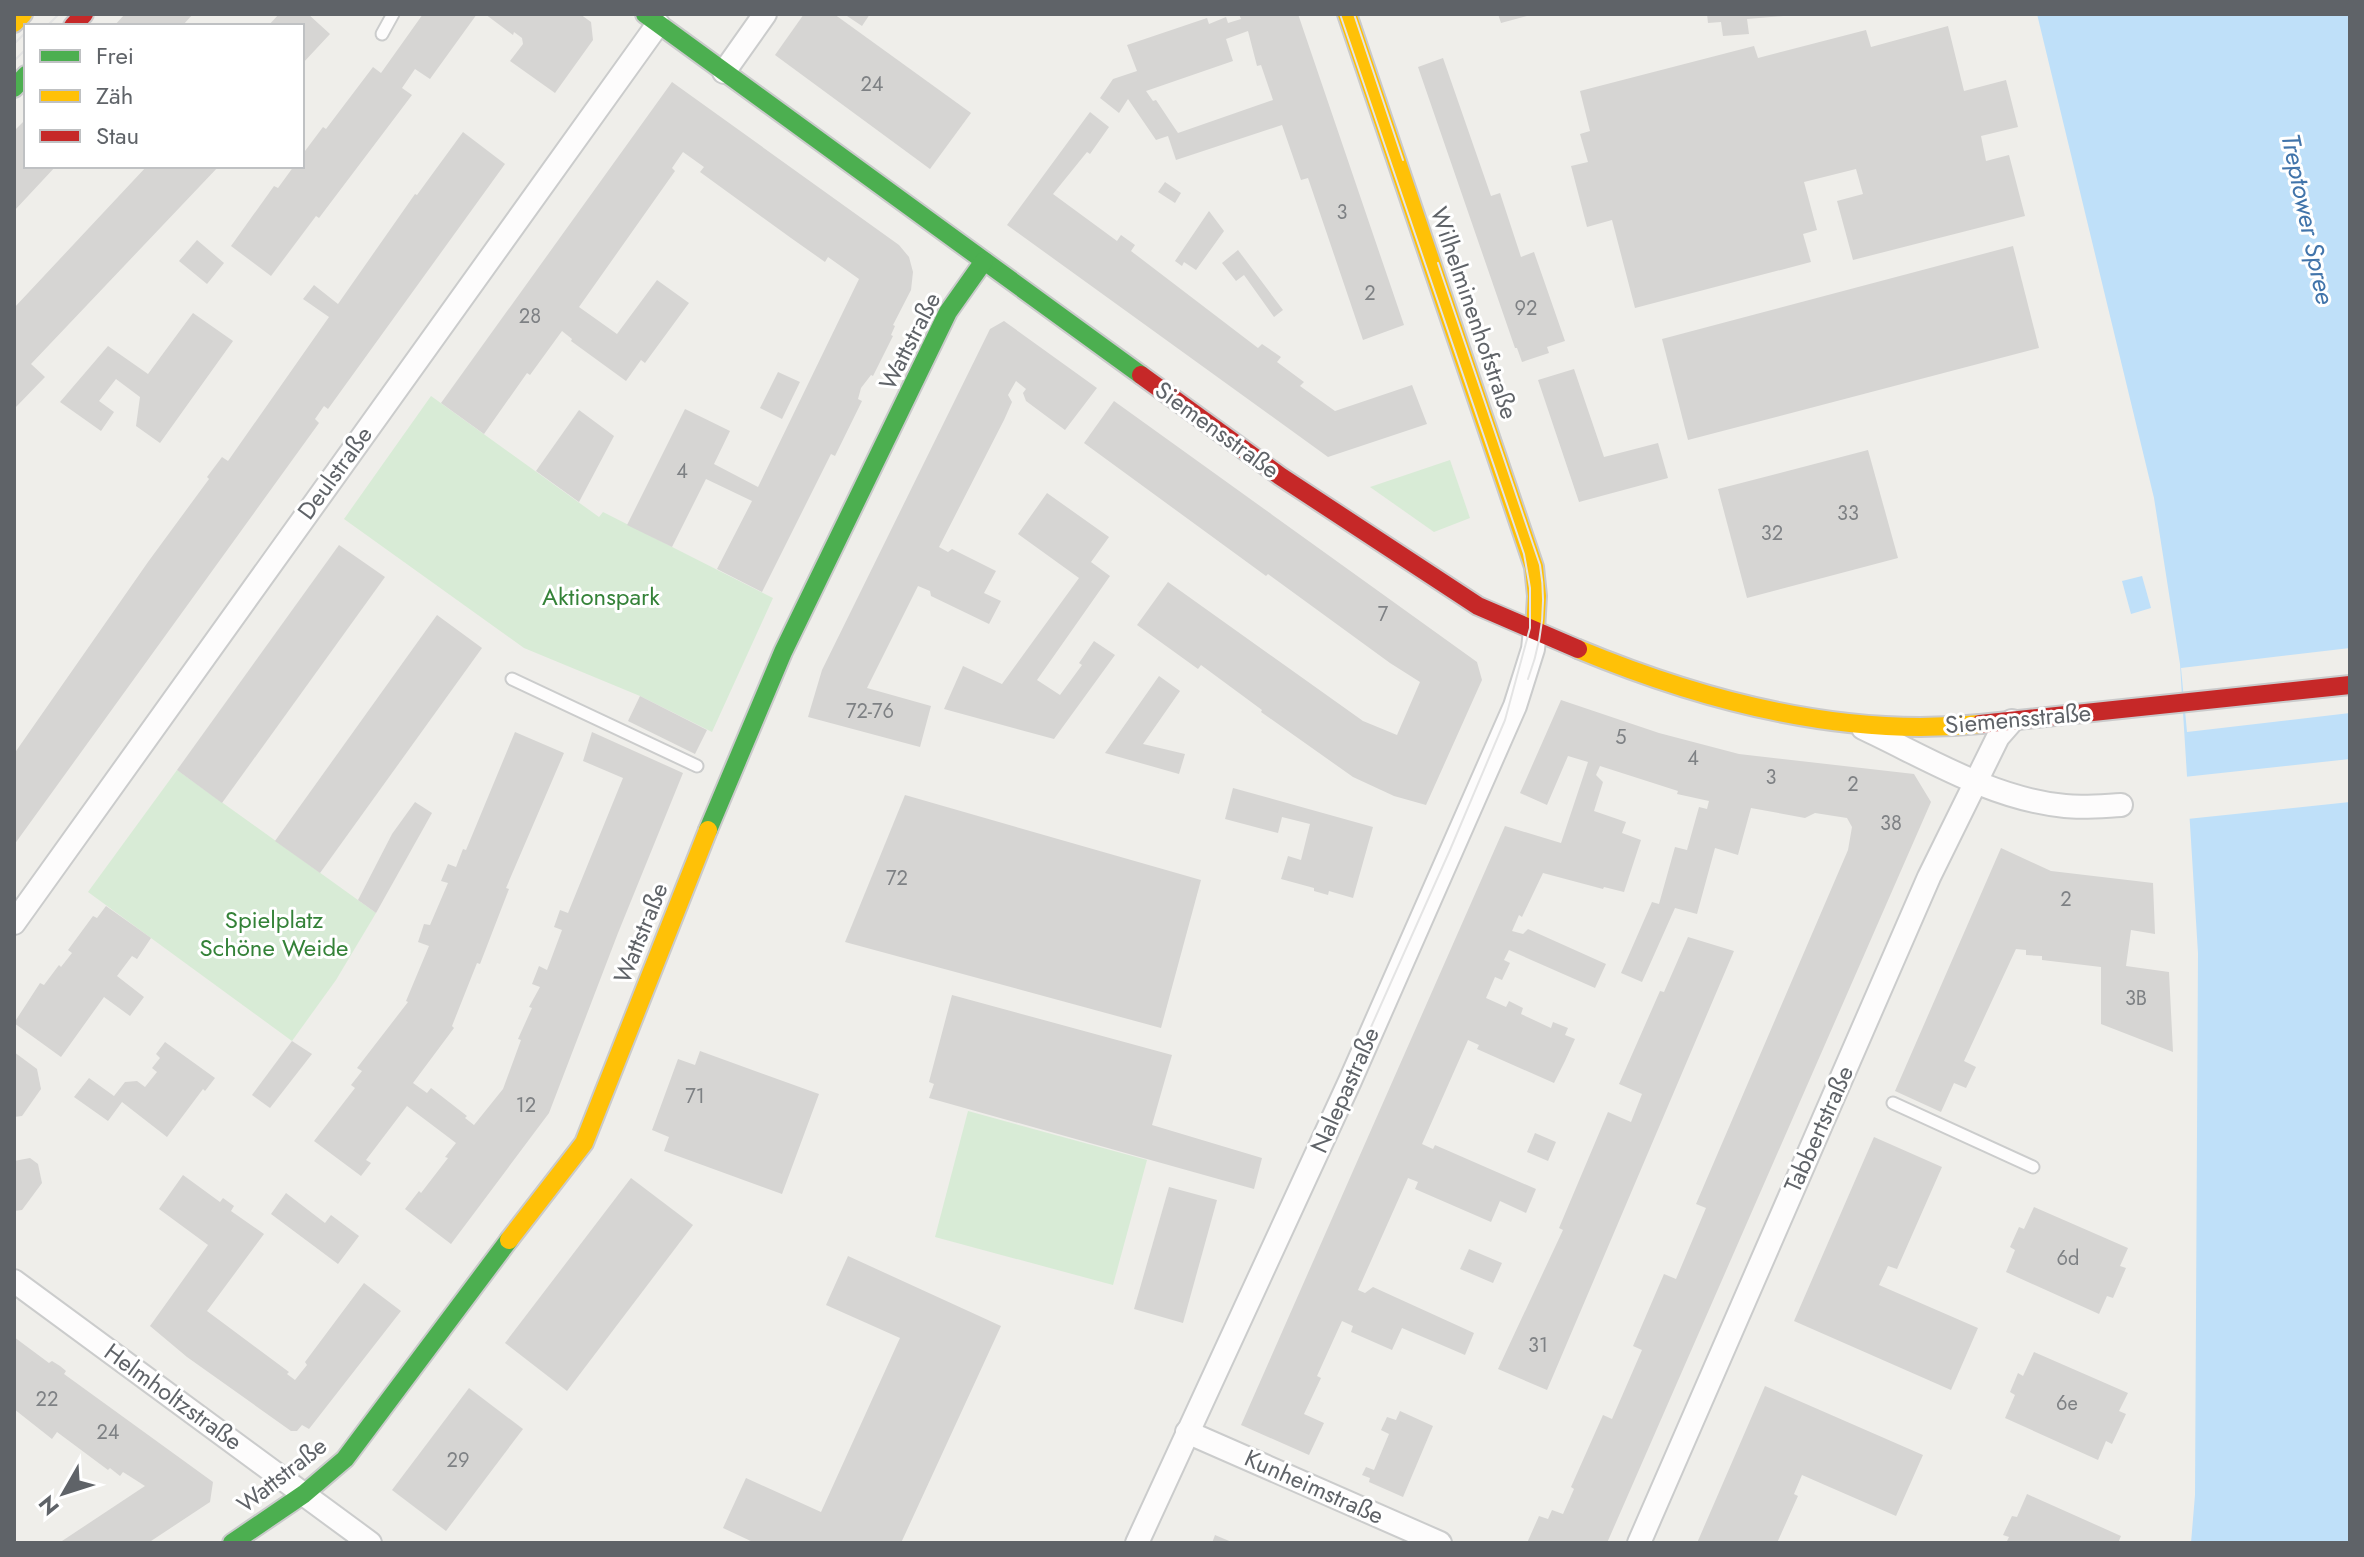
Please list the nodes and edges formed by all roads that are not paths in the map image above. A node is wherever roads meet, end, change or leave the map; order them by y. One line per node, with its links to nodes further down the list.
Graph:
1 (23, 14): 6 (street)
2 (393, 14): 7 (lane)
3 (765, 14): 8 (street)
4 (1347, 14): 10 (street, Wilhelminenhofstraße)
5 (651, 19): 8 (street, Siemensstraße); 18 (street, Deulstraße)
6 (14, 23)
7 (382, 34)
8 (724, 72): 9 (street, Siemensstraße)
9 (984, 261): 10 (street, Siemensstraße); 23 (street, Wattstraße)
10 (1535, 630): 14 (street, Siemensstraße); 22 (street, Nalepastraße)
11 (512, 679): 15 (lane)
12 (2350, 685): 13 (street, Siemensstraße)
13 (2012, 721): 14 (street, Siemensstraße); 16 (street, Tabbertstraße)
14 (1851, 722): 16 (street, Siemensstraße)
15 (697, 766)
16 (1975, 782): 17 (street, Siemensstraße); 28 (street, Tabbertstraße)
17 (2121, 805)
18 (14, 923)
19 (1893, 1103): 20 (lane)
20 (2033, 1167)
21 (14, 1281): 23 (street, Helmholtzstraße)
22 (1187, 1432): 26 (street, Nalepastraße); 27 (street, Kunheimstraße)
23 (304, 1494): 24 (street, Wattstraße); 25 (street, Helmholtzstraße)
24 (232, 1543)
25 (370, 1543)
26 (1137, 1543)
27 (1440, 1543)
28 (1639, 1543)

